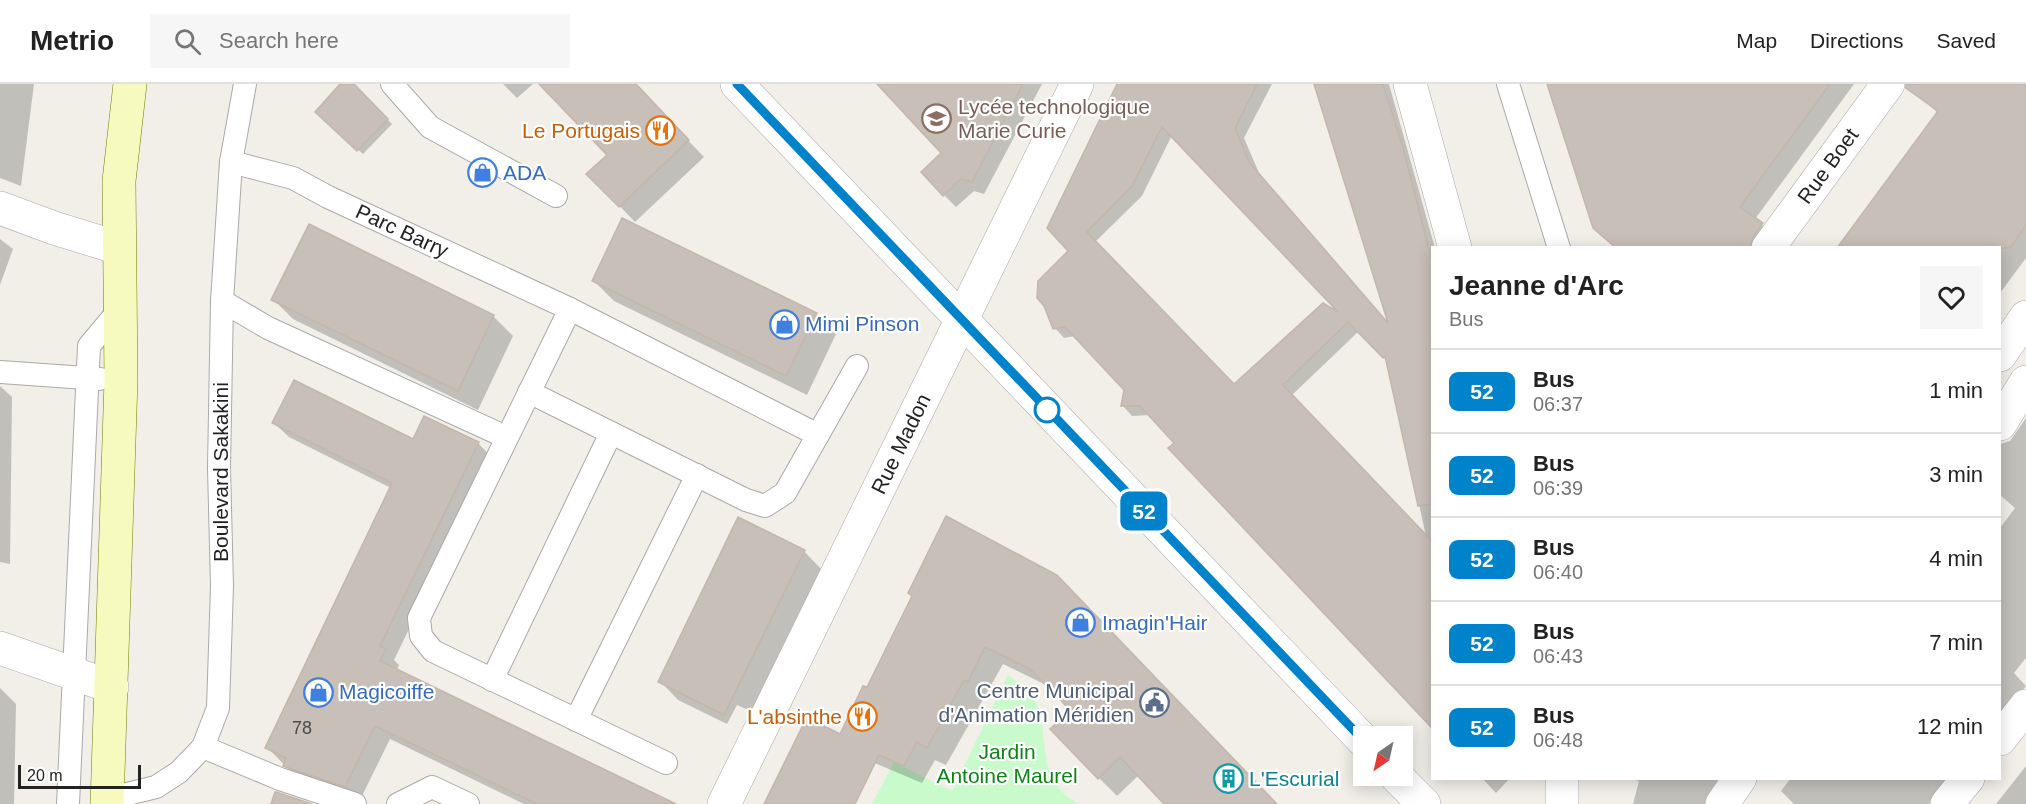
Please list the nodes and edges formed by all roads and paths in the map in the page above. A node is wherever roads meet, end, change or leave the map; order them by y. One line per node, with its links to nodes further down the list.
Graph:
1 (130, 84): 15 (main road, Boulevard Sakakini)
2 (245, 84): 9 (lane, Boulevard Sakakini)
3 (392, 84): 10 (lane)
4 (736, 84): 20 (street)
5 (1077, 84): 20 (street, Rue Madon)
6 (1410, 84): 12 (street)
7 (1508, 84): 13 (lane)
8 (1888, 84): 14 (street, Rue Boet)
9 (231, 162): 16 (lane, Boulevard Sakakini); 18 (lane, Parc Barry)
10 (556, 196)
11 (0, 208): 15 (street)
12 (1454, 246)
13 (1558, 246)
14 (1769, 246)
15 (119, 248): 17 (main road, Boulevard Sakakini)
16 (222, 301): 31 (lane); 41 (lane, Boulevard Sakakini)
17 (120, 309): 24 (lane); 25 (main road, Boulevard Sakakini)
18 (570, 309): 27 (lane); 30 (lane, Parc Barry)
19 (2026, 317): 21 (street)
20 (961, 321): 39 (street); 51 (street, Rue Madon)
21 (2001, 354)
22 (857, 366): 30 (lane)
23 (0, 372): 24 (lane)
24 (87, 378): 25 (lane); 34 (lane)
25 (121, 380): 36 (main road, Boulevard Sakakini)
26 (2026, 382): 28 (street)
27 (529, 392): 29 (lane); 31 (lane)
28 (2001, 422)
29 (611, 433): 32 (lane); 35 (lane)
30 (818, 435): 32 (lane)
31 (506, 437): 35 (lane)
32 (697, 475): 38 (lane)
33 (0, 648): 34 (street)
34 (72, 674): 36 (street); 47 (lane)
35 (492, 680): 38 (lane)
36 (112, 687): 46 (main road, Boulevard Sakakini)
37 (2026, 706): 40 (street)
38 (576, 720): 42 (lane)
39 (1353, 730)
40 (2001, 738)
41 (203, 747): 46 (lane, Boulevard Sakakini); 48 (lane)
42 (666, 763)
43 (1562, 780): 53 (street)
44 (1966, 780): 54 (street)
45 (1406, 786): 52 (street)
46 (107, 802)
47 (68, 804)
48 (355, 804)
49 (398, 804): 50 (lane)
50 (468, 804)
51 (724, 804)
52 (1424, 804)
53 (1562, 804)
54 (1947, 804)

